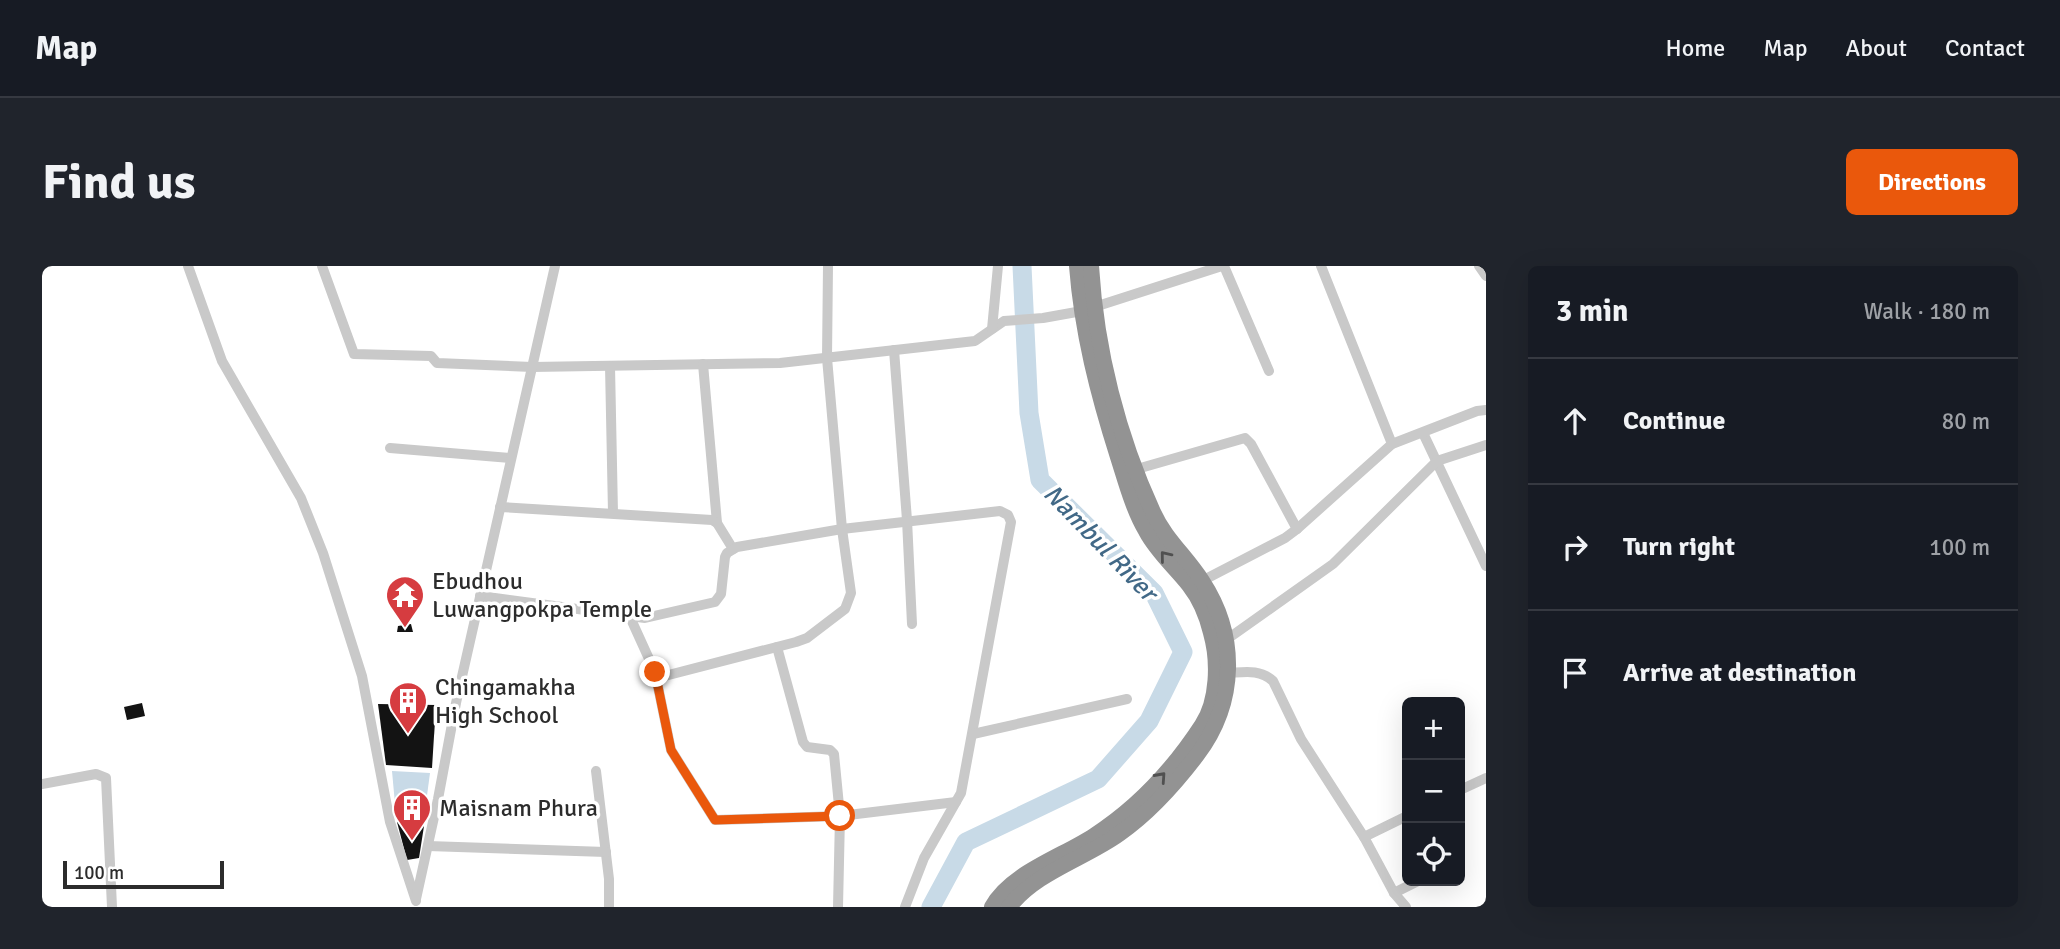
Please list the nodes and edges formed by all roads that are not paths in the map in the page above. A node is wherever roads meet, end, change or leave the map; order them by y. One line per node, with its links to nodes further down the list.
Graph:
1 (188, 266): 58 (street)
2 (322, 266): 18 (street)
3 (555, 266): 18 (street)
4 (828, 266): 15 (street)
5 (998, 266): 13 (street)
6 (1077, 266): 12 (highway)
7 (1091, 266): 12 (highway)
8 (1223, 266): 12 (street); 19 (street)
9 (1321, 266): 22 (street)
10 (1479, 266): 11 (street)
11 (1486, 276)
12 (1088, 309): 13 (street); 27 (highway); 36 (highway, one-way to 12)
13 (992, 329): 14 (street)
14 (894, 350): 15 (street); 30 (street)
15 (827, 358): 16 (street); 32 (street)
16 (703, 364): 17 (street); 31 (street)
17 (611, 366): 18 (street); 29 (street)
18 (532, 367): 25 (street)
19 (1269, 371)
20 (1486, 410): 21 (street)
21 (1423, 433): 22 (street); 26 (street)
22 (1392, 444): 33 (street)
23 (1486, 445): 26 (street)
24 (390, 449): 25 (street)
25 (511, 458): 28 (street)
26 (1437, 461): 35 (street); 40 (street)
27 (1137, 469): 33 (street); 36 (highway)
28 (500, 507): 29 (street); 37 (street)
29 (613, 513): 31 (street)
30 (907, 520): 32 (street); 39 (street); 45 (street)
31 (717, 523): 34 (street)
32 (842, 529): 34 (street); 41 (street)
33 (1297, 529): 36 (street)
34 (733, 549): 38 (street)
35 (1486, 566)
36 (1196, 584): 40 (highway); 63 (highway, one-way to 36)
37 (480, 596): 38 (street); 54 (street)
38 (631, 617): 43 (street)
39 (912, 624)
40 (1226, 640): 42 (highway)
41 (777, 648): 43 (street); 51 (street)
42 (1229, 673): 53 (street); 64 (highway)
43 (657, 678): 51 (street)
44 (1127, 699): 45 (street)
45 (973, 734): 50 (street)
46 (597, 771): 55 (street)
47 (1486, 778): 49 (street)
48 (42, 784): 59 (street)
49 (1465, 788)
50 (956, 803): 51 (street); 62 (street)
51 (840, 816): 61 (street)
52 (1402, 818): 53 (street)
53 (1364, 837): 57 (street)
54 (428, 846): 55 (street); 58 (street)
55 (606, 852): 60 (street)
56 (1408, 886): 57 (street)
57 (1394, 893): 65 (street)
58 (415, 904)
59 (112, 907)
60 (609, 907)
61 (838, 907)
62 (905, 907)
63 (992, 907)
64 (1009, 907)
65 (1406, 907)

